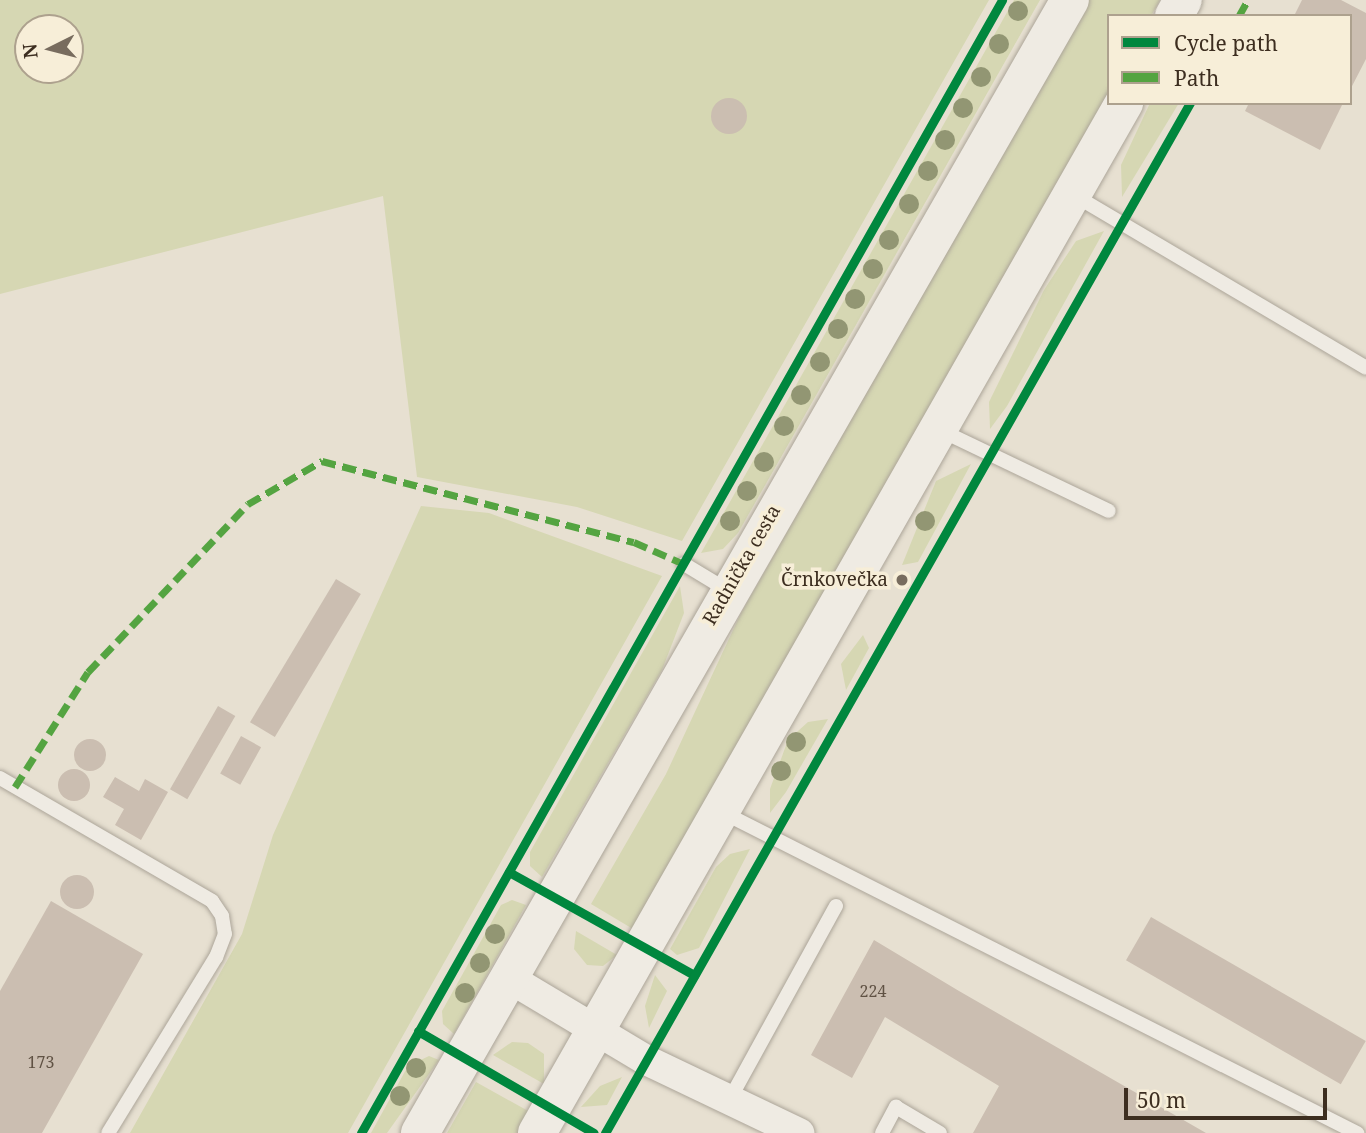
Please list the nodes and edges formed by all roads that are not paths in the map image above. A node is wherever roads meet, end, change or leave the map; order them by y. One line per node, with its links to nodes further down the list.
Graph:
1 (1070, 0): 8 (main road, Radnička cesta)
2 (1123, 105): 3 (main road)
3 (1072, 194): 4 (lane); 5 (main road)
4 (1366, 368)
5 (936, 428): 6 (lane); 10 (main road)
6 (1109, 511)
7 (684, 564): 8 (lane)
8 (727, 590): 12 (main road, Radnička cesta)
9 (0, 778): 15 (lane)
10 (718, 809): 13 (main road); 21 (lane)
11 (836, 906): 14 (lane)
12 (509, 978): 13 (street); 16 (main road, Radnička cesta)
13 (596, 1026): 14 (street); 17 (main road)
14 (732, 1097): 18 (street)
15 (108, 1133)
16 (420, 1133)
17 (537, 1133)
18 (799, 1133)
19 (882, 1133): 20 (lane)
20 (940, 1133)
21 (1357, 1133)

